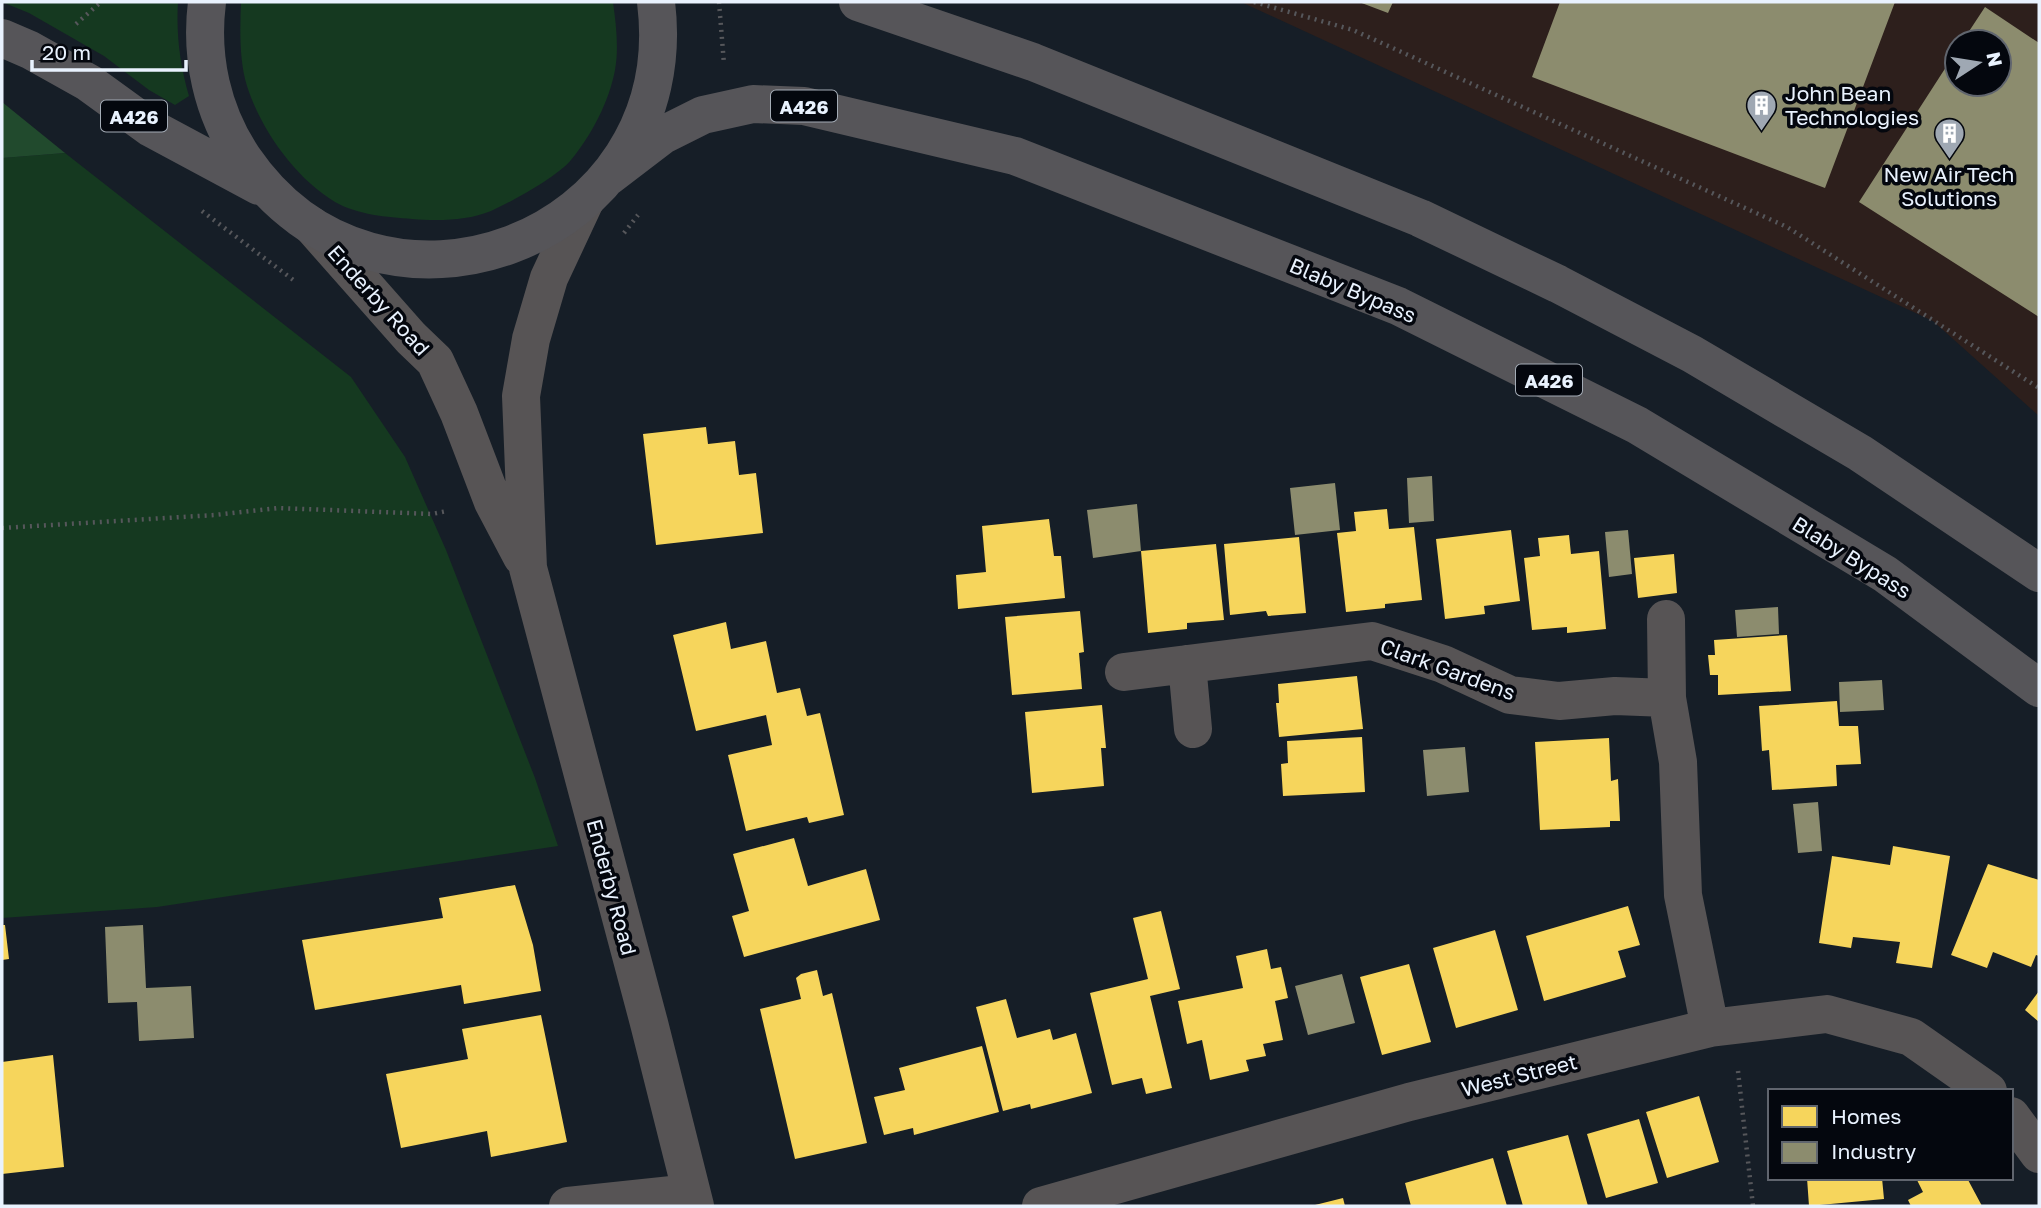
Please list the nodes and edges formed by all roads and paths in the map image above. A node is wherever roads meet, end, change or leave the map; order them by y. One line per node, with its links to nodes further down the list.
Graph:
1 (101, 2): 7 (path)
2 (207, 2): 11 (main road)
3 (656, 2): 10 (main road)
4 (719, 2): 9 (path)
5 (858, 2): 21 (main road)
6 (1254, 2): 17 (path)
7 (75, 25)
8 (2, 38): 11 (main road, A426)
9 (725, 74)
10 (597, 189): 14 (main road, Blaby Bypass); 20 (street, Enderby Road); 25 (main road, Blaby Bypass / A426)
11 (268, 191): 14 (main road, Blaby Bypass)
12 (196, 207): 16 (path)
13 (641, 211): 15 (path)
14 (312, 226): 18 (street, Enderby Road)
15 (616, 243)
16 (300, 285)
17 (2039, 388)
18 (493, 502): 19 (path); 20 (street, Enderby Road)
19 (2, 528)
20 (528, 568): 32 (street, Enderby Road)
21 (2039, 573)
22 (1666, 619): 26 (street)
23 (1187, 664): 24 (street, Clark Gardens); 26 (street, Clark Gardens); 27 (street)
24 (1124, 672)
25 (2039, 688)
26 (1667, 698): 28 (street)
27 (1193, 729)
28 (1721, 1026): 29 (street, West Street); 34 (street, West Street); 35 (path)
29 (1985, 1089)
30 (2013, 1119): 31 (street)
31 (2039, 1154)
32 (693, 1199): 33 (street)
33 (568, 1206)
34 (1041, 1206)
35 (1753, 1206)

